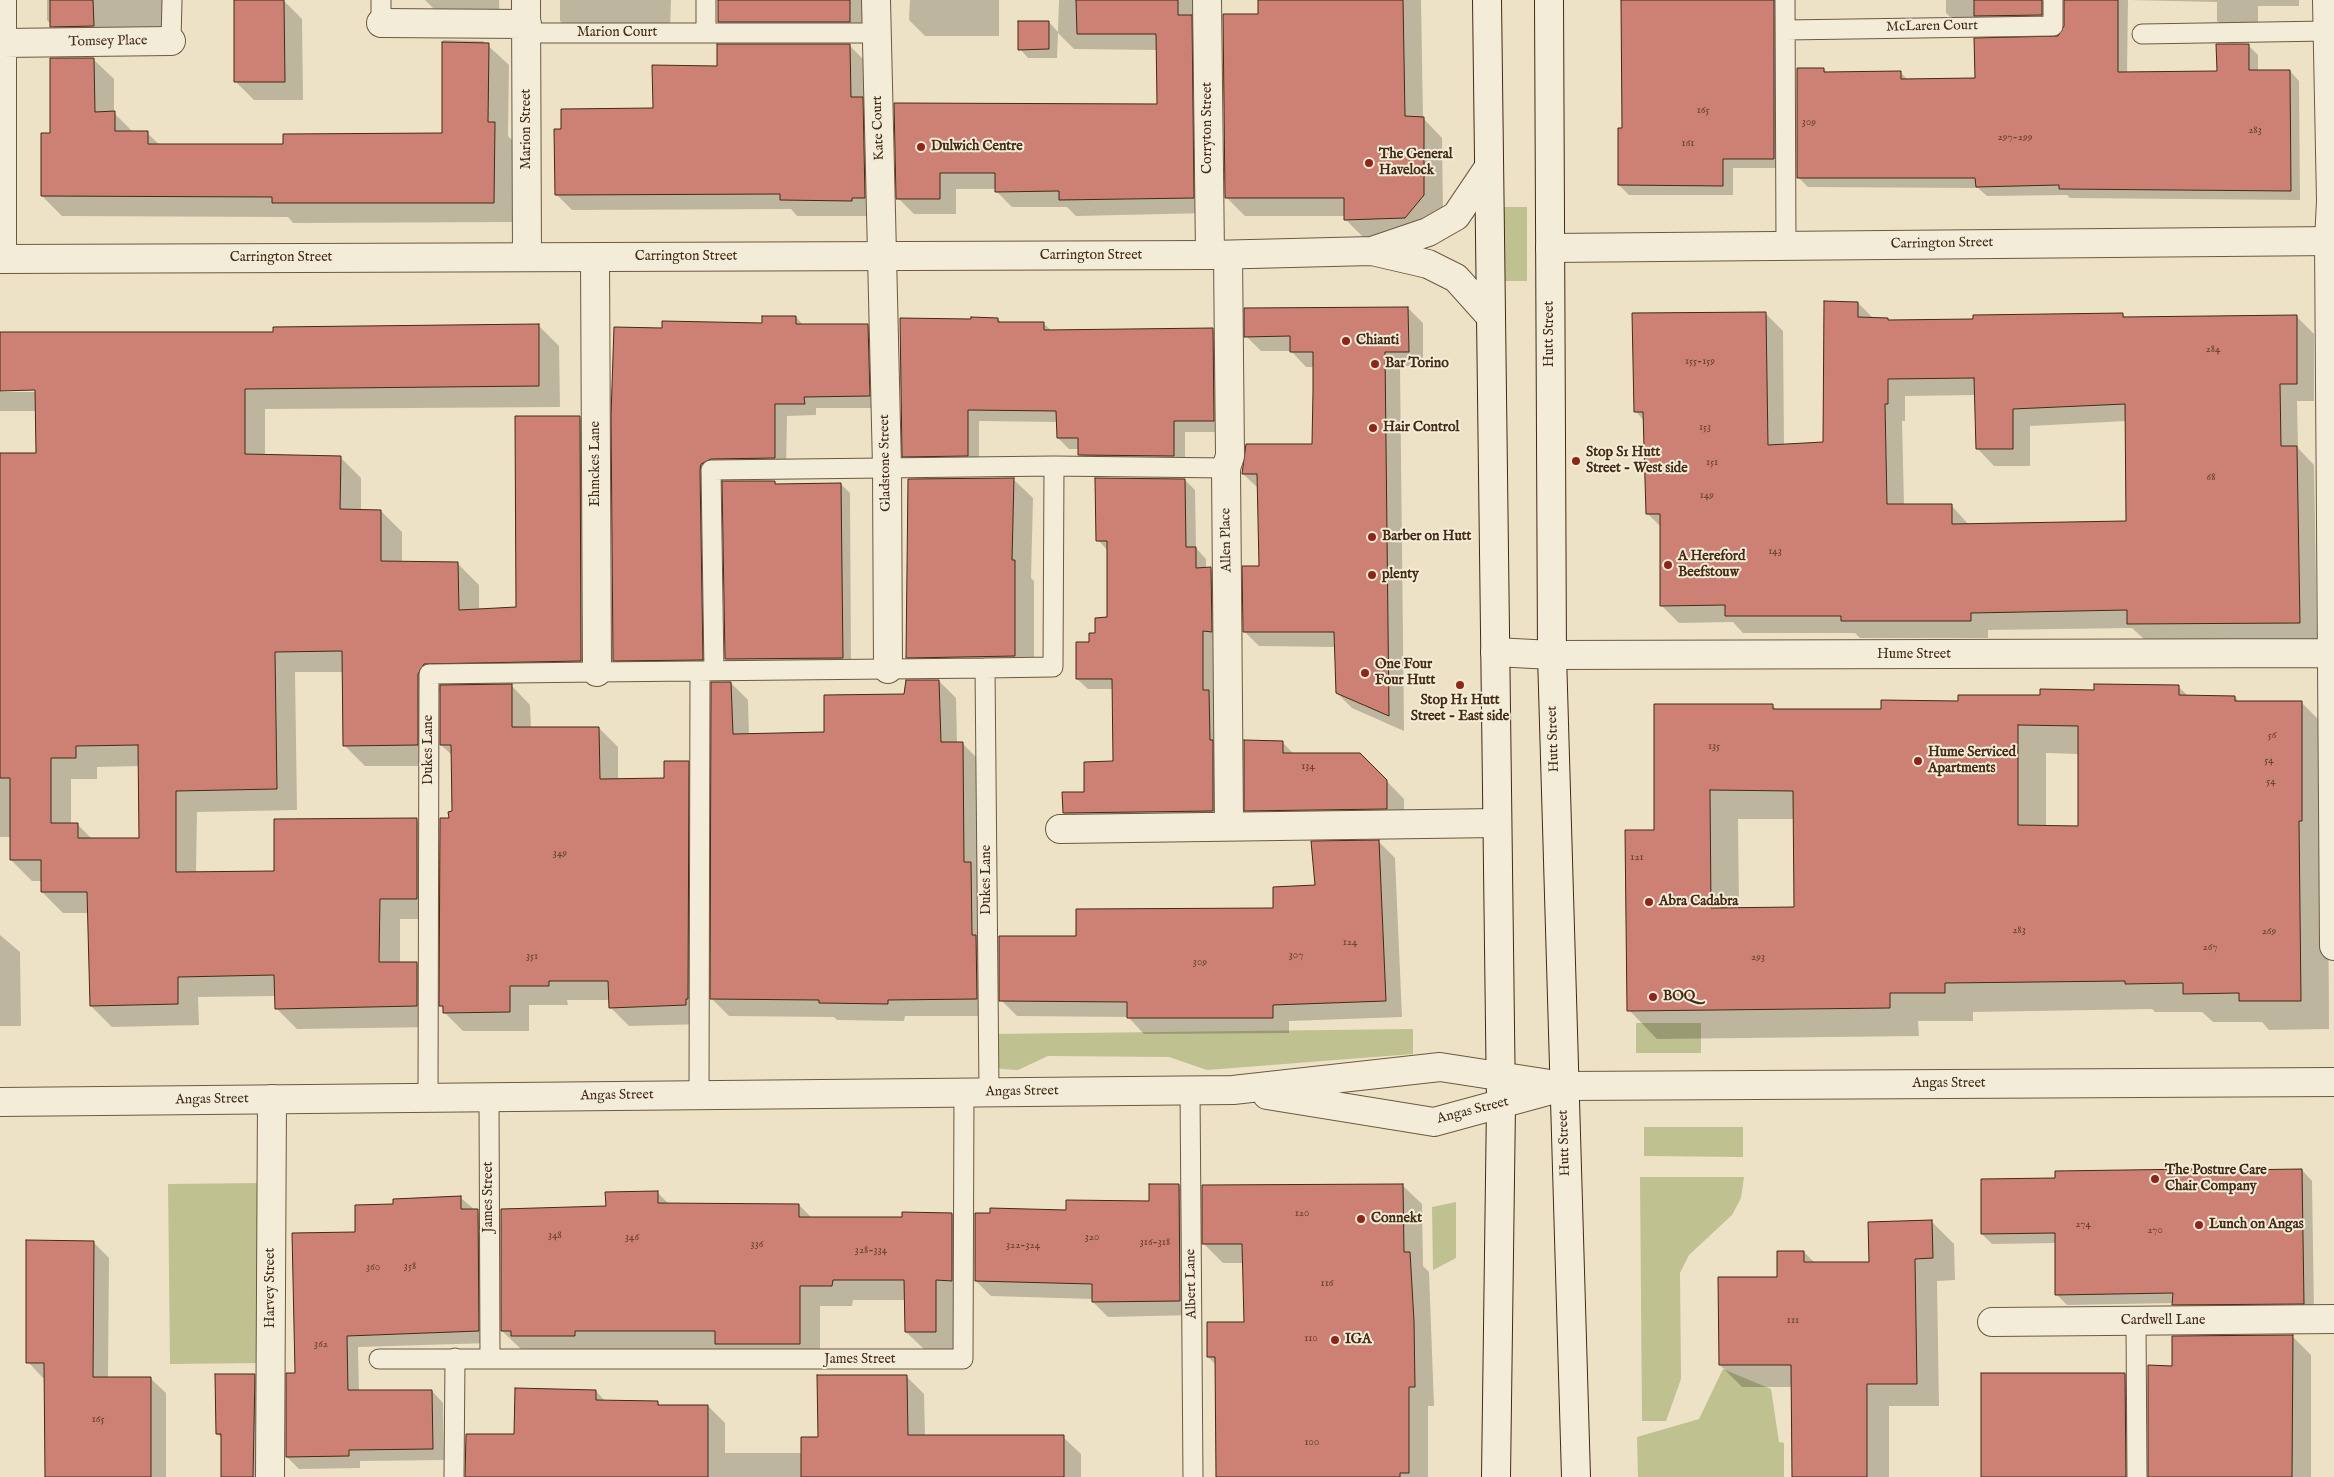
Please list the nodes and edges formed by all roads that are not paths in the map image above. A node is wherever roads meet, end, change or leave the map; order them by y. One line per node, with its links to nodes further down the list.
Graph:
1 (2, 0): 19 (street)
2 (172, 0): 18 (lane, Tomsey Place)
3 (706, 0): 15 (lane)
4 (876, 0): 14 (street, Kate Court)
5 (1207, 0): 25 (street, Corryton Street)
6 (1487, 0): 20 (street)
7 (1548, 0): 23 (street, Hutt Street)
8 (1786, 0): 13 (lane)
9 (2053, 0): 13 (lane, McLaren Court)
10 (2327, 0): 17 (street)
11 (381, 11): 12 (street, Marion Court)
12 (527, 19): 15 (lane, Marion Court); 26 (street, Marion Street)
13 (1786, 30): 22 (lane)
14 (876, 32): 15 (lane, Marion Court); 28 (street, Kate Court)
15 (706, 33)
16 (2142, 34): 17 (lane)
17 (2330, 36): 21 (street)
18 (171, 42): 19 (street, Tomsey Place)
19 (2, 51): 29 (street)
20 (1489, 167): 24 (street, Carrington Street); 30 (street)
21 (2331, 241): 22 (street, Carrington Street); 36 (street)
22 (1786, 246): 23 (street, Carrington Street)
23 (1550, 248): 35 (street, Hutt Street)
24 (1372, 251): 25 (street, Carrington Street); 30 (street, Carrington Street)
25 (1219, 255): 28 (street, Carrington Street); 33 (street, Allen Place)
26 (527, 257): 27 (street, Carrington Street); 29 (street, Carrington Street)
27 (595, 257): 28 (street, Carrington Street); 40 (street, Ehmckes Lane)
28 (882, 257): 32 (street, Gladstone Street)
29 (1, 259)
30 (1492, 318): 34 (street)
31 (1054, 466): 32 (lane); 33 (lane); 37 (lane, Dukes Lane)
32 (887, 467): 38 (street, Gladstone Street); 39 (lane)
33 (1226, 468): 42 (street, Allen Place)
34 (1495, 652): 35 (street, Hume Street); 41 (street)
35 (1552, 655): 36 (street, Hume Street); 47 (street, Hutt Street)
36 (2333, 663): 44 (street)
37 (985, 668): 38 (lane, Dukes Lane); 50 (lane, Dukes Lane)
38 (888, 669): 39 (lane, Dukes Lane)
39 (707, 671): 40 (lane, Dukes Lane); 51 (lane)
40 (597, 672): 53 (lane, Dukes Lane)
41 (1497, 822): 42 (street); 45 (street)
42 (1229, 826): 43 (street)
43 (1060, 828)
44 (2334, 946)
45 (1500, 1076): 47 (street, Angas Street); 49 (street, Angas Street); 56 (street)
46 (2334, 1082): 47 (street, Angas Street)
47 (1563, 1086): 56 (street, Angas Street); 67 (street, Hutt Street)
48 (1190, 1090): 49 (street, Angas Street); 50 (street, Angas Street); 65 (lane, Albert Lane)
49 (1234, 1090): 56 (street, Angas Street)
50 (976, 1092): 51 (street, Angas Street); 61 (lane, James Street)
51 (699, 1095): 52 (street, Angas Street)
52 (489, 1097): 53 (street, Angas Street); 61 (lane, James Street)
53 (428, 1098): 54 (street, Angas Street)
54 (272, 1099): 55 (street, Angas Street); 63 (street, Harvey Street)
55 (0, 1102)
56 (1501, 1104): 66 (street)
57 (2334, 1319): 58 (street, Cardwell Lane)
58 (2136, 1321): 59 (street, Cardwell Lane); 68 (lane)
59 (1992, 1322)
60 (455, 1358): 61 (lane, James Street); 62 (lane, James Street); 64 (lane)
61 (490, 1358)
62 (379, 1359)
63 (270, 1477)
64 (454, 1477)
65 (1194, 1477)
66 (1496, 1477)
67 (1576, 1477)
68 (2137, 1477)

